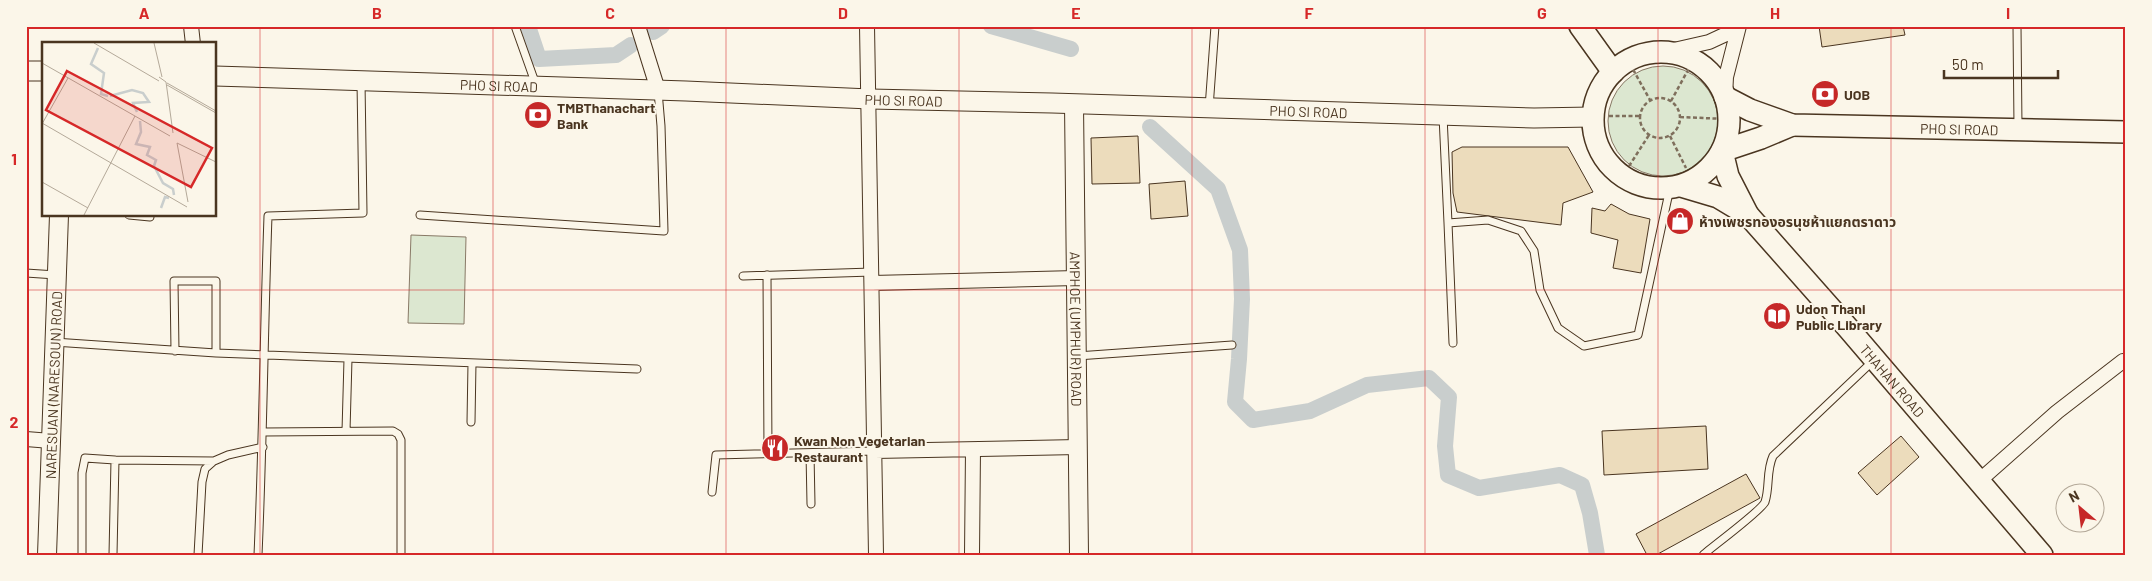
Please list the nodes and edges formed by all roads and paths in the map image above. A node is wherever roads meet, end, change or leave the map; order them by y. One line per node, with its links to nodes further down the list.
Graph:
1 (191, 26): 9 (street)
2 (515, 26): 17 (lane)
3 (638, 26): 18 (street)
4 (868, 26): 20 (street)
5 (1215, 26): 24 (lane)
6 (1580, 26): 12 (main road)
7 (2017, 26): 31 (lane)
8 (1738, 28): 10 (street); 19 (street)
9 (193, 42)
10 (1665, 52): 11 (main road); 12 (main road)
11 (1694, 60): 19 (main road); 22 (path)
12 (1621, 66): 21 (path); 26 (main road)
13 (26, 70): 14 (main road)
14 (42, 71)
15 (216, 76): 16 (main road, PHO SI ROAD)
16 (361, 81): 17 (main road, PHO SI ROAD); 55 (lane)
17 (536, 87): 18 (main road, PHO SI ROAD)
18 (658, 90): 20 (main road, PHO SI ROAD); 38 (lane)
19 (1725, 97): 29 (main road); 30 (main road, PHO SI ROAD)
20 (870, 100): 23 (main road, PHO SI ROAD); 48 (street)
21 (1650, 100): 22 (path); 27 (path)
22 (1671, 101): 28 (path)
23 (1074, 104): 24 (main road, PHO SI ROAD); 49 (street, AMPHOE (UMPHUR) ROAD)
24 (1209, 108): 25 (main road, PHO SI ROAD)
25 (1443, 115): 26 (main road, PHO SI ROAD); 43 (lane)
26 (1592, 116): 27 (path); 36 (main road)
27 (1640, 116): 33 (path)
28 (1680, 117): 29 (path); 34 (path)
29 (1729, 119): 35 (main road)
30 (1792, 125): 31 (main road, PHO SI ROAD); 35 (main road, PHO SI ROAD)
31 (2018, 130): 32 (main road, PHO SI ROAD)
32 (2126, 132)
33 (1649, 136): 34 (path); 36 (path)
34 (1670, 136): 37 (path)
35 (1722, 151): 37 (main road); 39 (main road, THAHAN ROAD)
36 (1622, 177): 37 (main road)
37 (1681, 185): 39 (main road); 43 (lane)
38 (420, 215)
39 (1748, 215): 58 (main road, THAHAN ROAD)
40 (59, 216): 45 (street, NARESUAN (NARESOUN) ROAD)
41 (139, 216): 42 (lane)
42 (150, 217)
43 (1448, 223): 51 (lane)
44 (26, 272): 45 (lane)
45 (56, 275): 50 (street, NARESUAN (NARESOUN) ROAD)
46 (767, 275): 47 (lane); 48 (lane); 72 (lane)
47 (743, 276)
48 (872, 278): 49 (street); 70 (street)
49 (1076, 278): 56 (street, AMPHOE (UMPHUR) ROAD)
50 (53, 342): 53 (lane); 66 (street, NARESUAN (NARESOUN) ROAD)
51 (1454, 343)
52 (1232, 345): 56 (lane)
53 (175, 351): 54 (lane); 54 (lane)
54 (216, 354): 55 (lane)
55 (264, 356): 57 (lane); 64 (lane)
56 (1077, 356): 68 (street, AMPHOE (UMPHUR) ROAD)
57 (348, 359): 60 (lane); 63 (lane)
58 (1875, 359): 75 (main road, THAHAN ROAD); 87 (lane)
59 (2123, 361): 75 (street)
60 (472, 363): 61 (lane); 62 (lane)
61 (637, 369)
62 (471, 422)
63 (346, 431): 64 (lane); 83 (lane)
64 (264, 432): 67 (lane)
65 (26, 439): 66 (street)
66 (50, 441): 78 (street, NARESUAN (NARESOUN) ROAD)
67 (263, 447): 74 (lane); 82 (lane)
68 (1078, 447): 69 (street); 86 (street, AMPHOE (UMPHUR) ROAD)
69 (973, 450): 70 (street); 85 (street)
70 (875, 451): 71 (lane); 84 (street)
71 (810, 453): 72 (lane); 77 (lane)
72 (768, 454): 76 (lane)
73 (115, 460): 74 (lane); 79 (lane); 80 (lane)
74 (214, 460): 81 (lane)
75 (1979, 481): 88 (main road, THAHAN ROAD)
76 (712, 492)
77 (811, 504)
78 (47, 555)
79 (82, 555)
80 (113, 555)
81 (198, 555)
82 (258, 555)
83 (400, 555)
84 (876, 555)
85 (972, 555)
86 (1079, 555)
87 (1703, 555)
88 (2042, 555)

